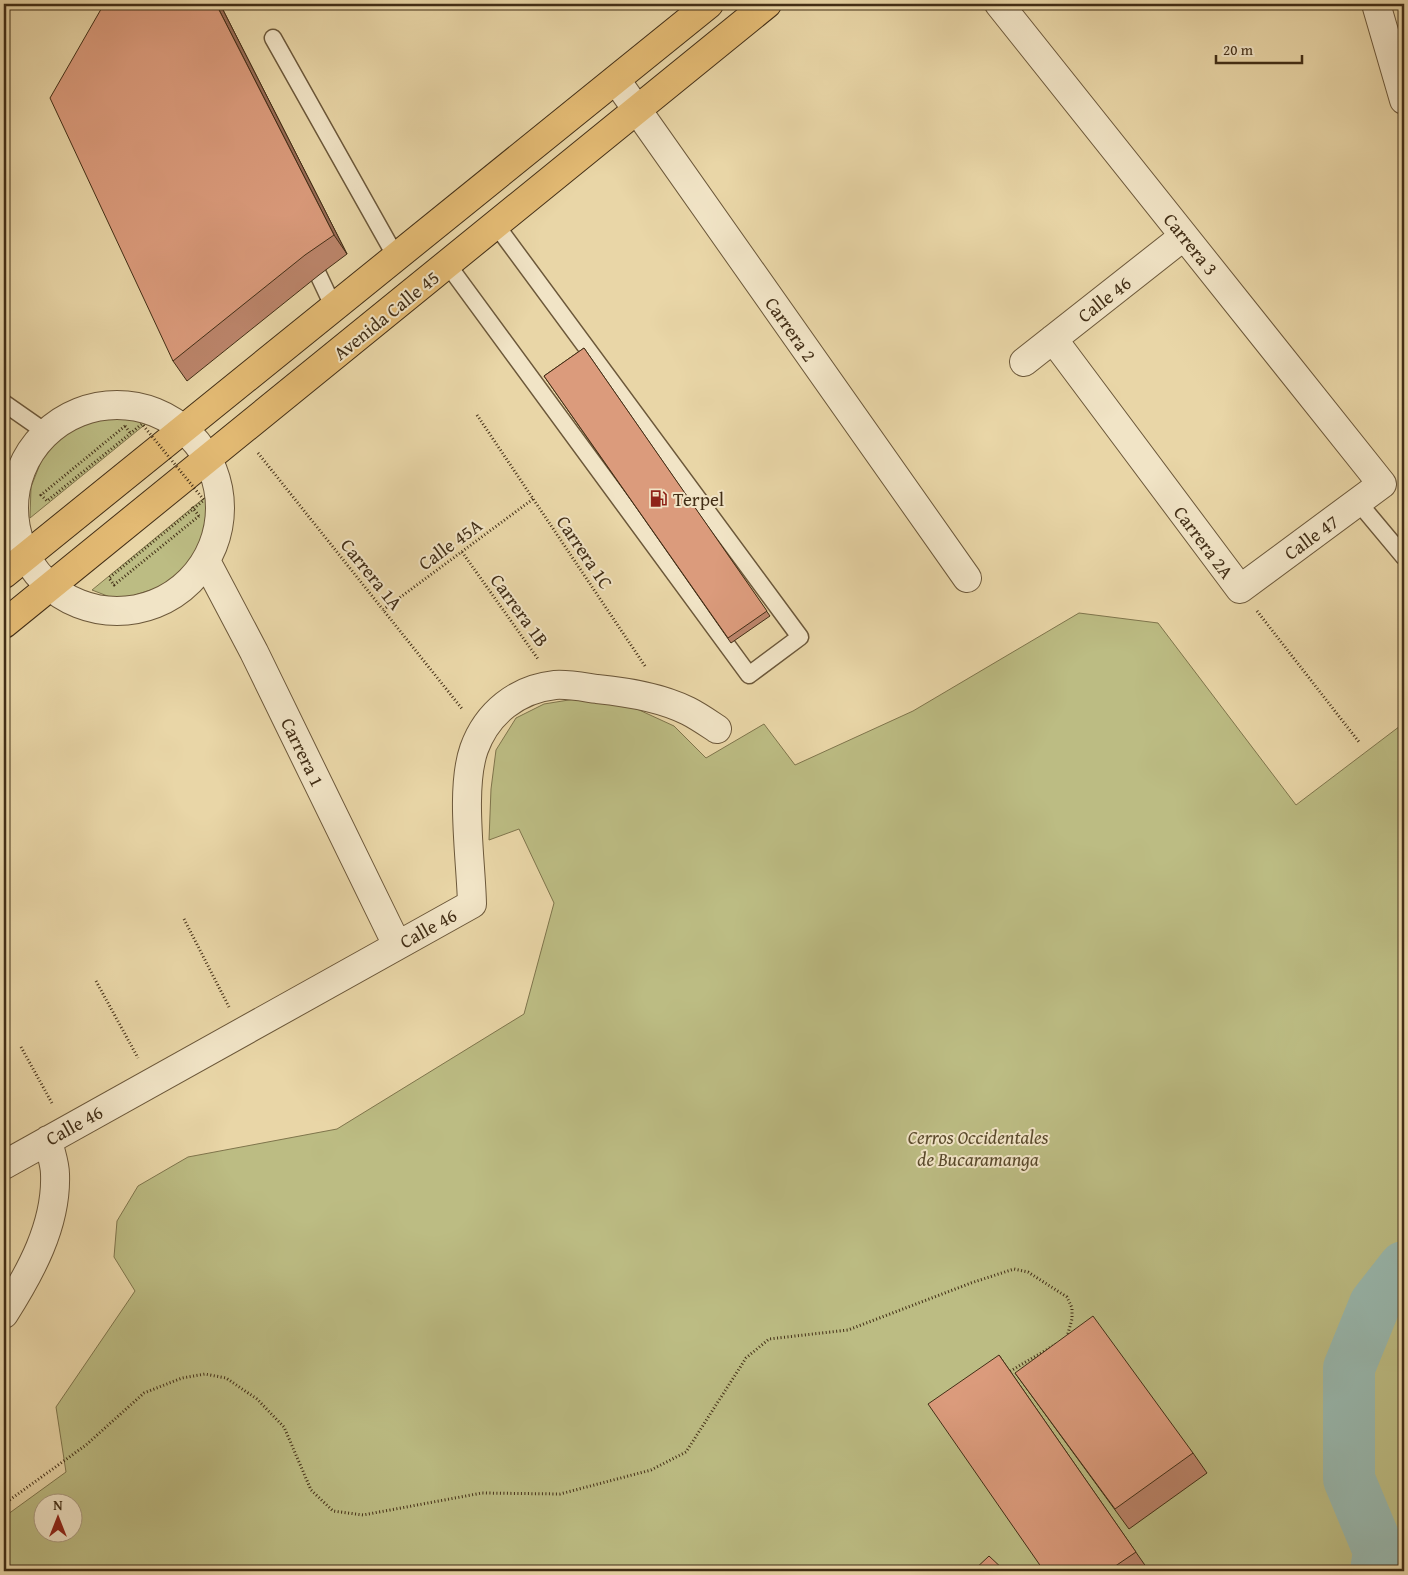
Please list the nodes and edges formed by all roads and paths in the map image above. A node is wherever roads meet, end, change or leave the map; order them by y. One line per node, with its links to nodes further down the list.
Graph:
1 (709, 4): 6 (main road, Avenida Calle 45)
2 (767, 4): 8 (main road, Avenida Calle 45)
3 (999, 4): 10 (street, Carrera 3)
4 (1376, 4): 7 (street)
5 (273, 38): 12 (lane)
6 (616, 80): 8 (street, Carrera 2); 12 (main road, Avenida Calle 45)
7 (1404, 100)
8 (637, 110): 9 (main road, Avenida Calle 45); 33 (street, Carrera 2)
9 (496, 225): 13 (main road, Avenida Calle 45); 13 (lane)
10 (1184, 236): 15 (street, Calle 46); 24 (street, Carrera 3)
11 (301, 239): 14 (lane)
12 (396, 257): 14 (main road, Avenida Calle 45)
13 (448, 265): 21 (main road, Avenida Calle 45)
14 (334, 308): 20 (main road, Avenida Calle 45)
15 (1053, 339): 16 (street, Calle 46); 35 (street, Carrera 2A)
16 (1024, 362)
17 (4, 403): 22 (lane)
18 (477, 415): 25 (path, Carrera 1C)
19 (125, 426): 27 (path, bridge)
20 (184, 429): 22 (street); 23 (street); 29 (main road, Avenida Calle 45)
21 (242, 432): 23 (main road, Avenida Calle 45); 36 (path, Carrera 1A)
22 (47, 433): 29 (street)
23 (208, 459): 31 (street); 34 (main road, Avenida Calle 45)
24 (1382, 484): 26 (street, Calle 47)
25 (533, 499): 28 (path, Calle 45A); 39 (path, Carrera 1C)
26 (1358, 502): 30 (lane); 35 (street, Calle 47)
27 (199, 516)
28 (462, 552): 36 (path, Calle 45A); 38 (path, Carrera 1B)
29 (26, 556): 32 (main road, Avenida Calle 45); 34 (street)
30 (1404, 556)
31 (206, 561): 34 (street); 44 (street, Carrera 1)
32 (4, 574)
33 (967, 578)
34 (50, 587): 37 (main road, Avenida Calle 45)
35 (1240, 589): 42 (path, Carrera 2A)
36 (383, 610): 41 (path, Carrera 1A)
37 (4, 624)
38 (556, 685): 39 (street, Calle 46); 41 (street, Calle 46)
39 (671, 704): 40 (street, Calle 46)
40 (717, 729)
41 (482, 734): 44 (street, Calle 46)
42 (1359, 742)
43 (184, 920): 46 (path)
44 (397, 945): 46 (street, Calle 46)
45 (96, 981): 48 (path)
46 (242, 1032): 48 (street, Calle 46)
47 (21, 1047): 49 (path)
48 (152, 1082): 49 (street, Calle 46)
49 (57, 1135): 50 (street, Calle 46); 51 (street)
50 (4, 1165)
51 (4, 1314)
52 (1002, 1376): 53 (path)
53 (4, 1504)

